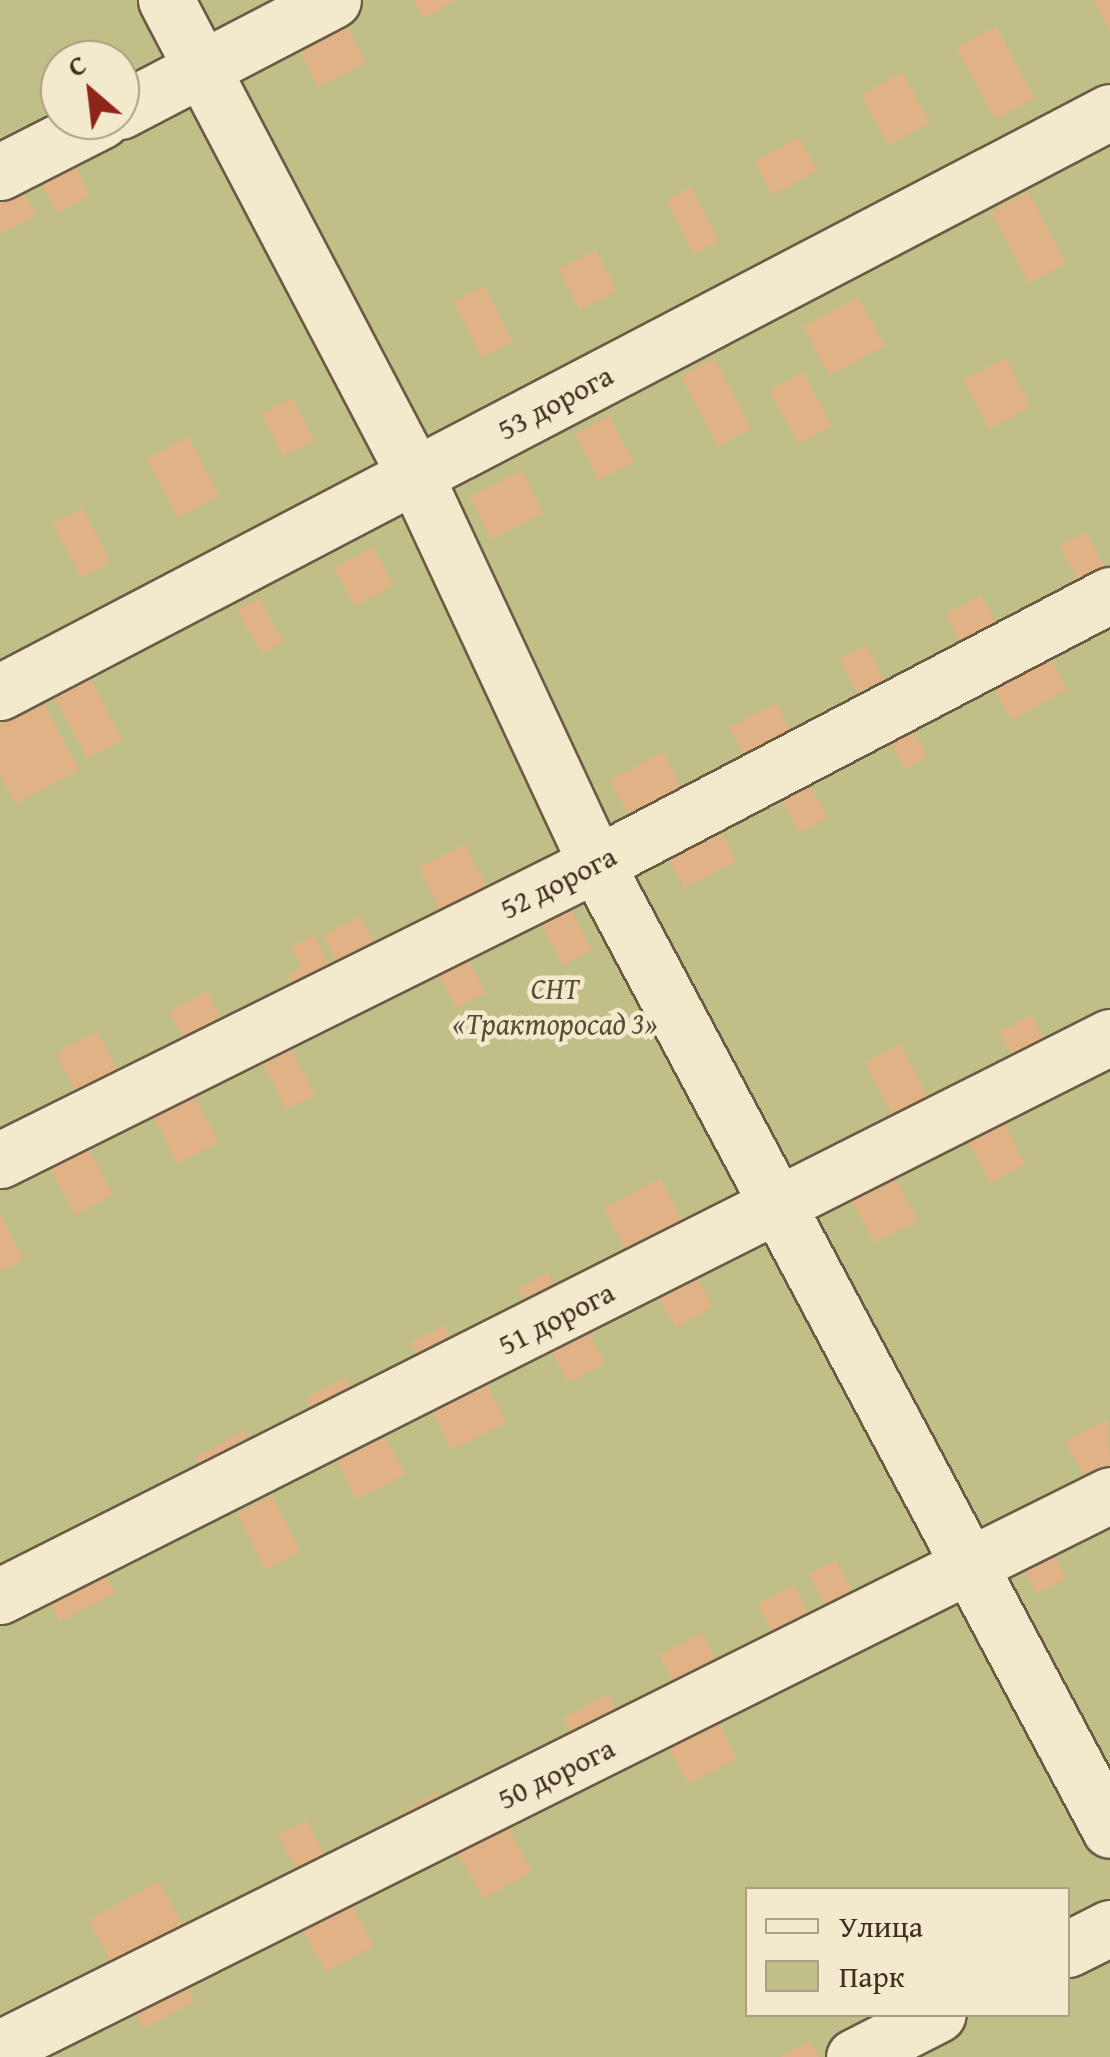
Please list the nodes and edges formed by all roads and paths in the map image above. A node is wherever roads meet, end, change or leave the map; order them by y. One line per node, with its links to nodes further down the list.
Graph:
1 (166, 0): 3 (street)
2 (334, 0): 3 (street)
3 (202, 70): 4 (street); 8 (street)
4 (140, 101)
5 (1110, 112): 8 (street, 53 дорога)
6 (63, 140): 7 (street)
7 (0, 172)
8 (415, 476): 10 (street, 53 дорога); 11 (street)
9 (1110, 595): 11 (street, 52 дорога)
10 (0, 692)
11 (596, 864): 13 (street, 52 дорога); 14 (street)
12 (1110, 1036): 14 (street, 51 дорога)
13 (0, 1160)
14 (779, 1207): 16 (street); 17 (street, 51 дорога)
15 (1110, 1495): 16 (street, 50 дорога)
16 (970, 1567): 18 (street); 22 (street, 50 дорога)
17 (0, 1596)
18 (1110, 1830)
19 (1110, 1928): 20 (street)
20 (1070, 1948)
21 (932, 2017): 23 (street)
22 (0, 2048)
23 (854, 2057)

